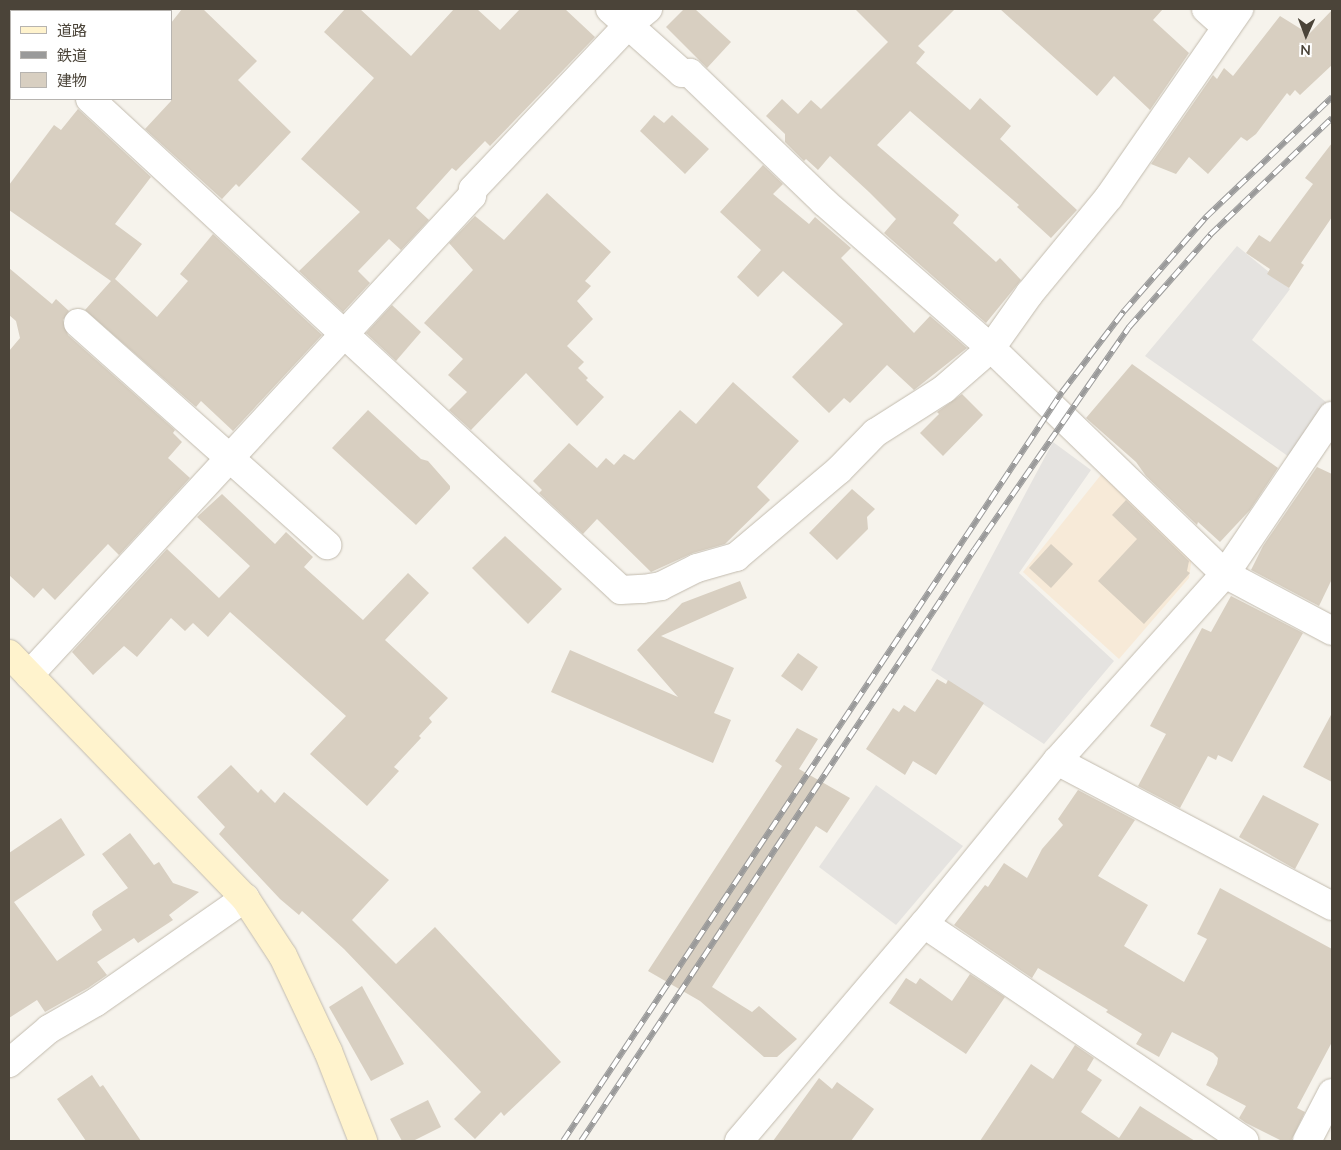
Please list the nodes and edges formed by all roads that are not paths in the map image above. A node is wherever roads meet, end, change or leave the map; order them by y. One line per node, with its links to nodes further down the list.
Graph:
1 (1206, 9): 3 (street)
2 (629, 14): 6 (street); 7 (street)
3 (1232, 18): 7 (street)
4 (91, 100): 6 (street)
5 (78, 323): 9 (street)
6 (344, 336): 7 (street); 9 (street)
7 (991, 348): 11 (street)
8 (1332, 416): 11 (street)
9 (230, 457): 10 (street); 14 (street)
10 (327, 545)
11 (1225, 574): 12 (street); 15 (street)
12 (1332, 631)
13 (9, 654): 14 (street)
14 (29, 675): 16 (street)
15 (1057, 761): 17 (street); 18 (street)
16 (245, 898): 19 (street); 21 (street)
17 (1332, 906)
18 (924, 924): 22 (street); 23 (street)
19 (9, 1063)
20 (1332, 1093): 24 (street)
21 (364, 1141)
22 (740, 1141)
23 (1245, 1141)
24 (1307, 1141)

